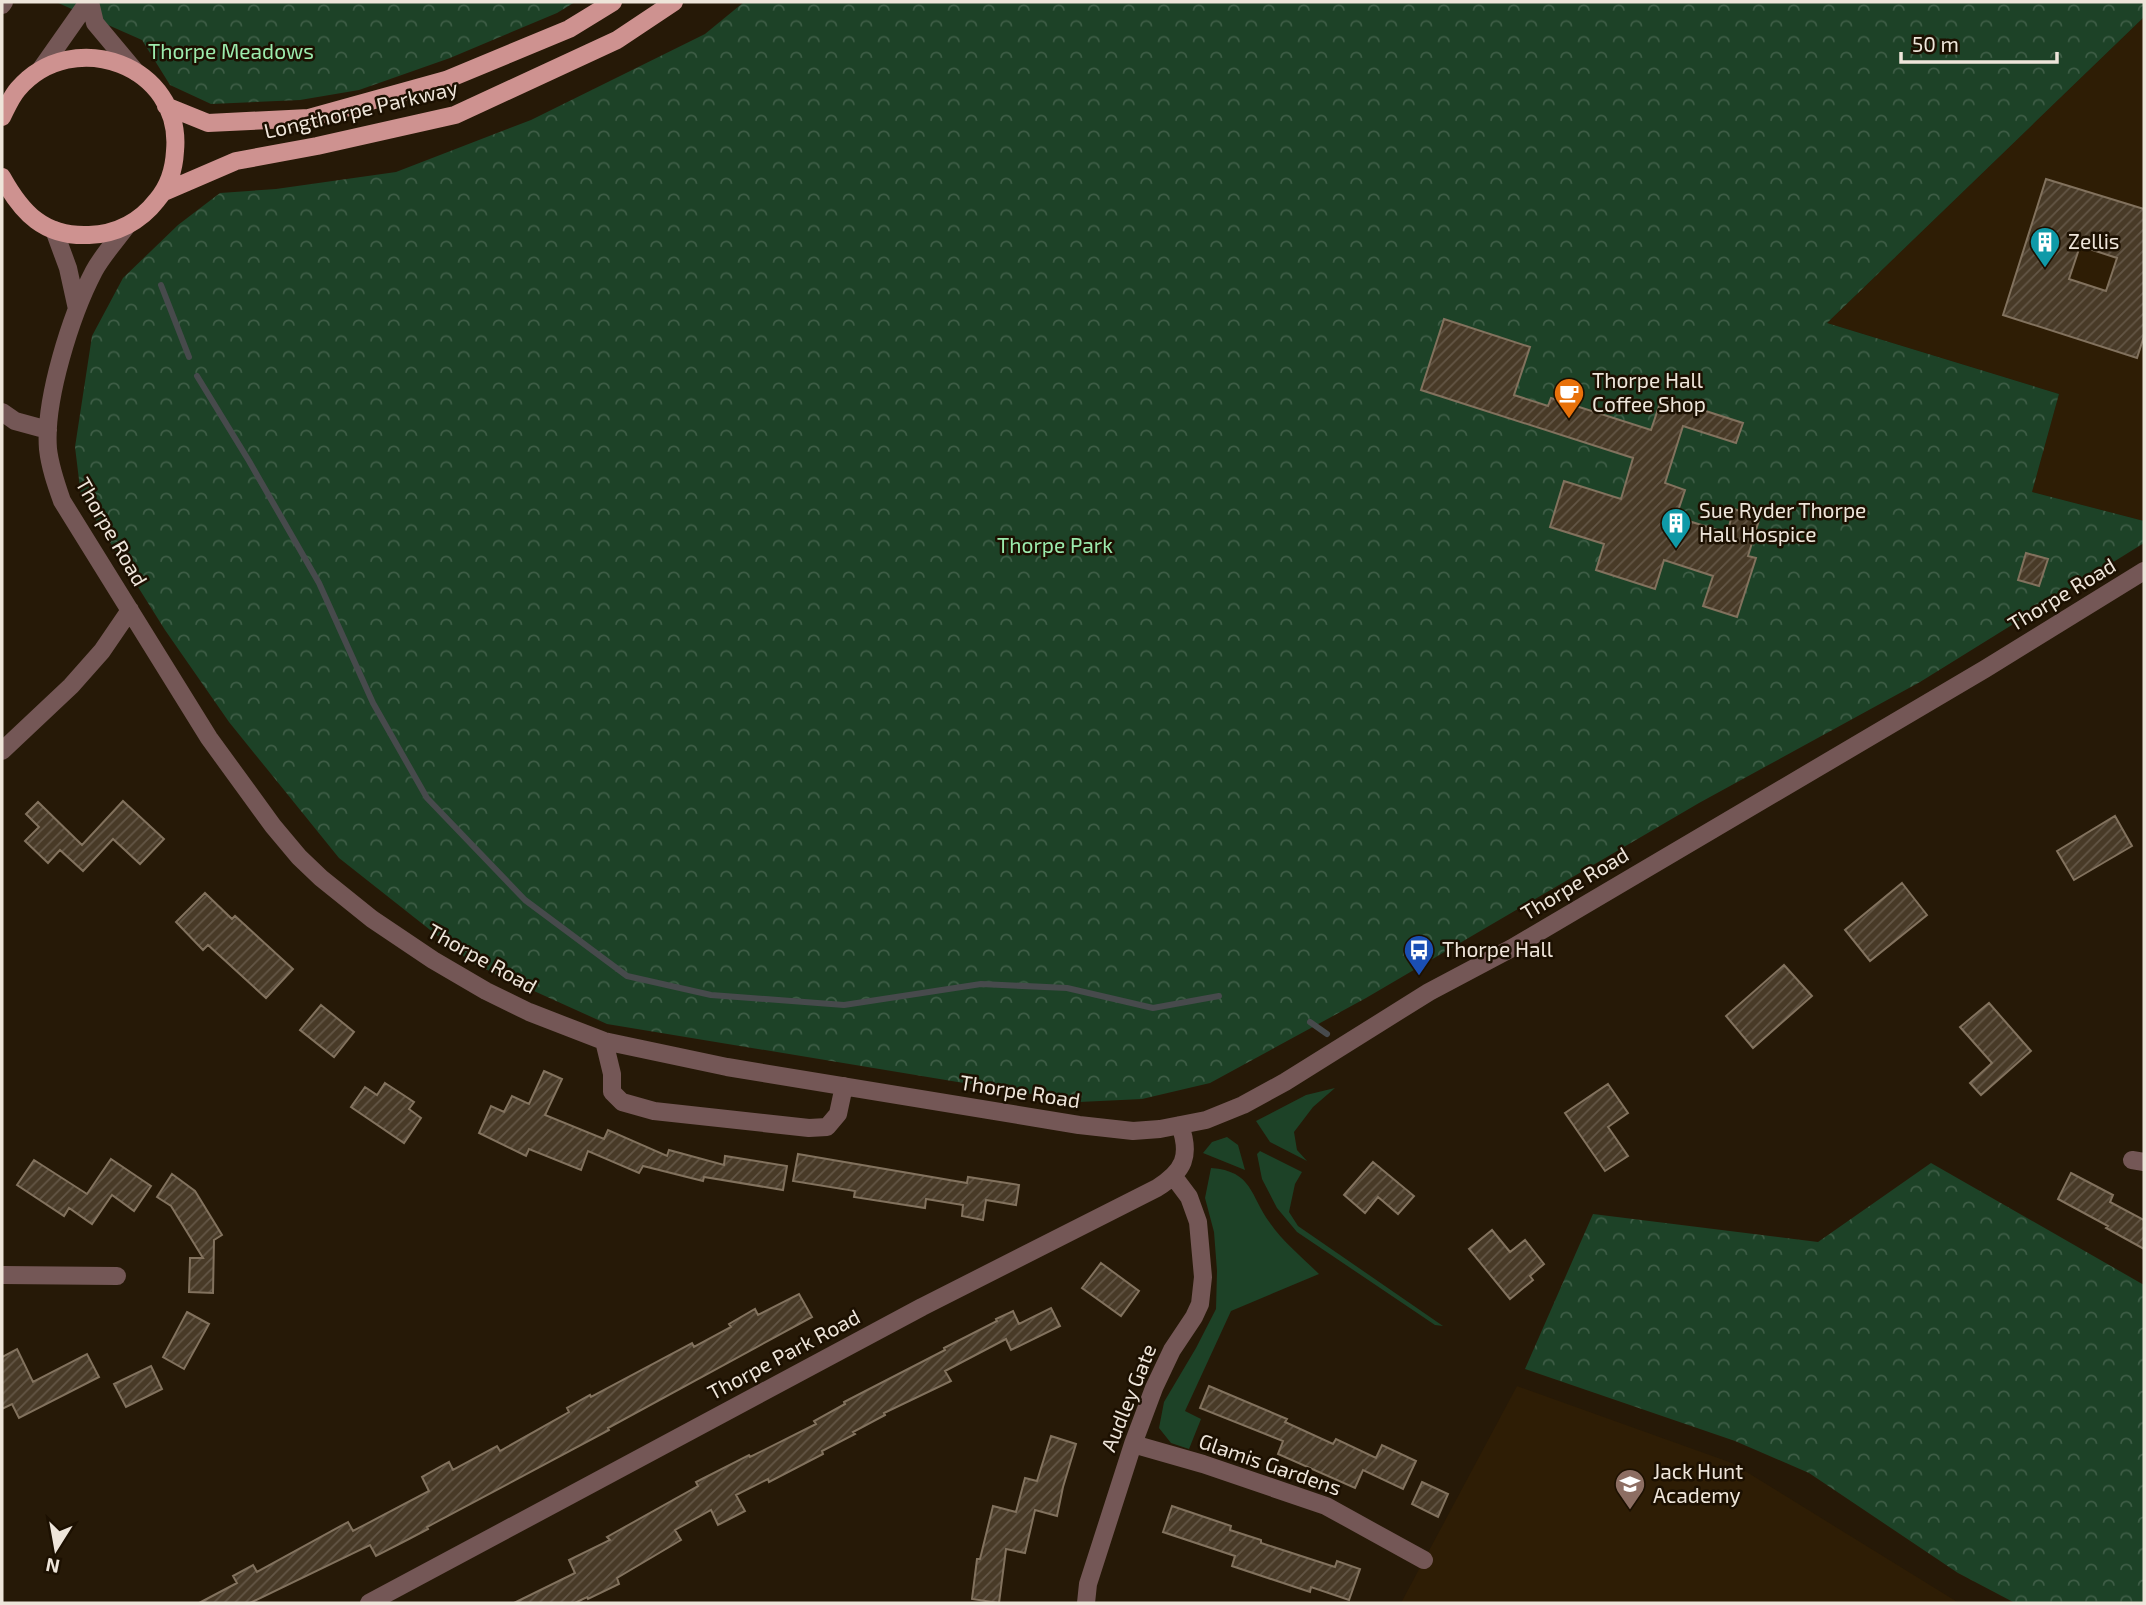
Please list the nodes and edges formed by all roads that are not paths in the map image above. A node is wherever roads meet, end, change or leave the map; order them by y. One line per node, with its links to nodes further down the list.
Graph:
1 (89, 2): 4 (street); 5 (street)
2 (613, 2): 7 (main road, Longthorpe Parkway)
3 (674, 2): 10 (main road, Longthorpe Parkway)
4 (41, 69): 5 (main road); 6 (main road)
5 (136, 72): 7 (main road)
6 (8, 94): 8 (main road)
7 (166, 106): 10 (main road)
8 (2, 117)
9 (2, 177): 11 (main road)
10 (164, 192): 12 (main road)
11 (9, 197): 13 (main road)
12 (126, 227): 13 (main road); 14 (street, Thorpe Road)
13 (54, 230): 14 (street, Thorpe Road)
14 (77, 309): 16 (street, Thorpe Road)
15 (2, 412): 16 (street)
16 (48, 430): 18 (street, Thorpe Road)
17 (2144, 571): 22 (street, Thorpe Road)
18 (130, 610): 19 (street); 20 (street, Thorpe Road)
19 (2, 751)
20 (604, 1041): 21 (street, Thorpe Road); 21 (street)
21 (844, 1086): 22 (street, Thorpe Road)
22 (1180, 1125): 23 (street)
23 (1174, 1177): 26 (street, Audley Gate); 28 (street, Thorpe Park Road)
24 (2, 1275): 25 (street)
25 (117, 1276)
26 (1133, 1444): 27 (street, Glamis Gardens); 29 (street, Audley Gate)
27 (1424, 1560)
28 (369, 1603)
29 (1086, 1603)

